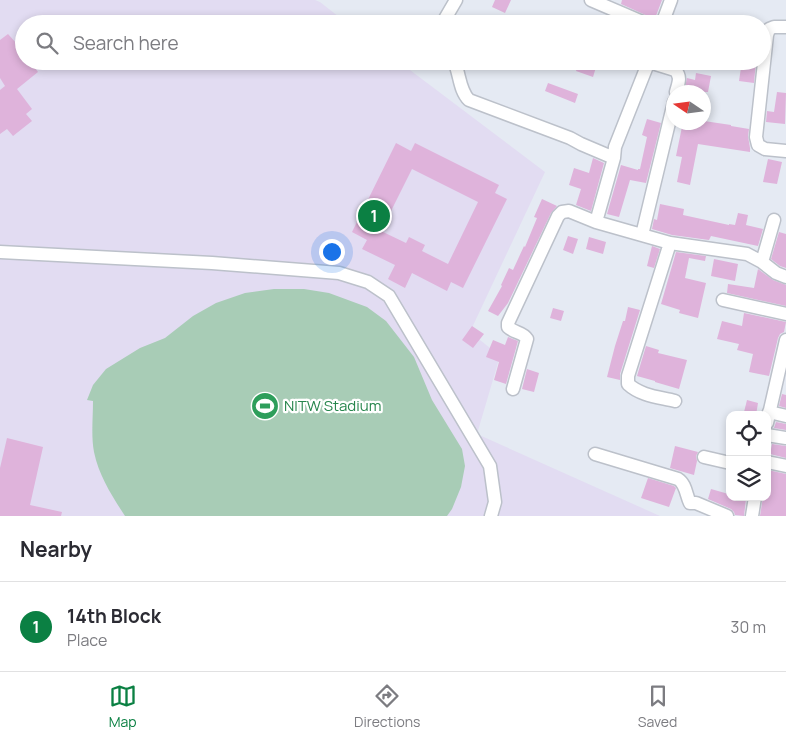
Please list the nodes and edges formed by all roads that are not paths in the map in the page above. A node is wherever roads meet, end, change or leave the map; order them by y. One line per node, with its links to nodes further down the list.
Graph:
1 (456, 0): 4 (street)
2 (591, 0): 5 (street)
3 (671, 0): 6 (street)
4 (447, 15)
5 (626, 15)
6 (665, 15)
7 (786, 27): 8 (street)
8 (771, 29)
9 (457, 70): 16 (street)
10 (645, 70): 16 (street)
11 (675, 70): 13 (street)
12 (763, 70): 15 (street)
13 (678, 85)
14 (667, 130): 19 (street)
15 (786, 151)
16 (614, 158): 18 (street)
17 (774, 220): 22 (street)
18 (596, 222): 19 (street); 27 (street)
19 (642, 235): 20 (street)
20 (670, 243): 22 (street); 28 (street)
21 (0, 252): 40 (street)
22 (762, 262): 23 (street)
23 (786, 277)
24 (722, 300): 25 (street)
25 (786, 314)
26 (786, 340): 29 (street)
27 (513, 389)
28 (675, 401)
29 (770, 411)
30 (786, 416): 31 (street)
31 (771, 418)
32 (771, 436): 33 (street)
33 (786, 438)
34 (595, 454): 41 (street)
35 (704, 457): 36 (street)
36 (726, 463)
37 (771, 463): 38 (street)
38 (786, 466)
39 (754, 501): 42 (street)
40 (491, 516)
41 (727, 516)
42 (752, 516)

